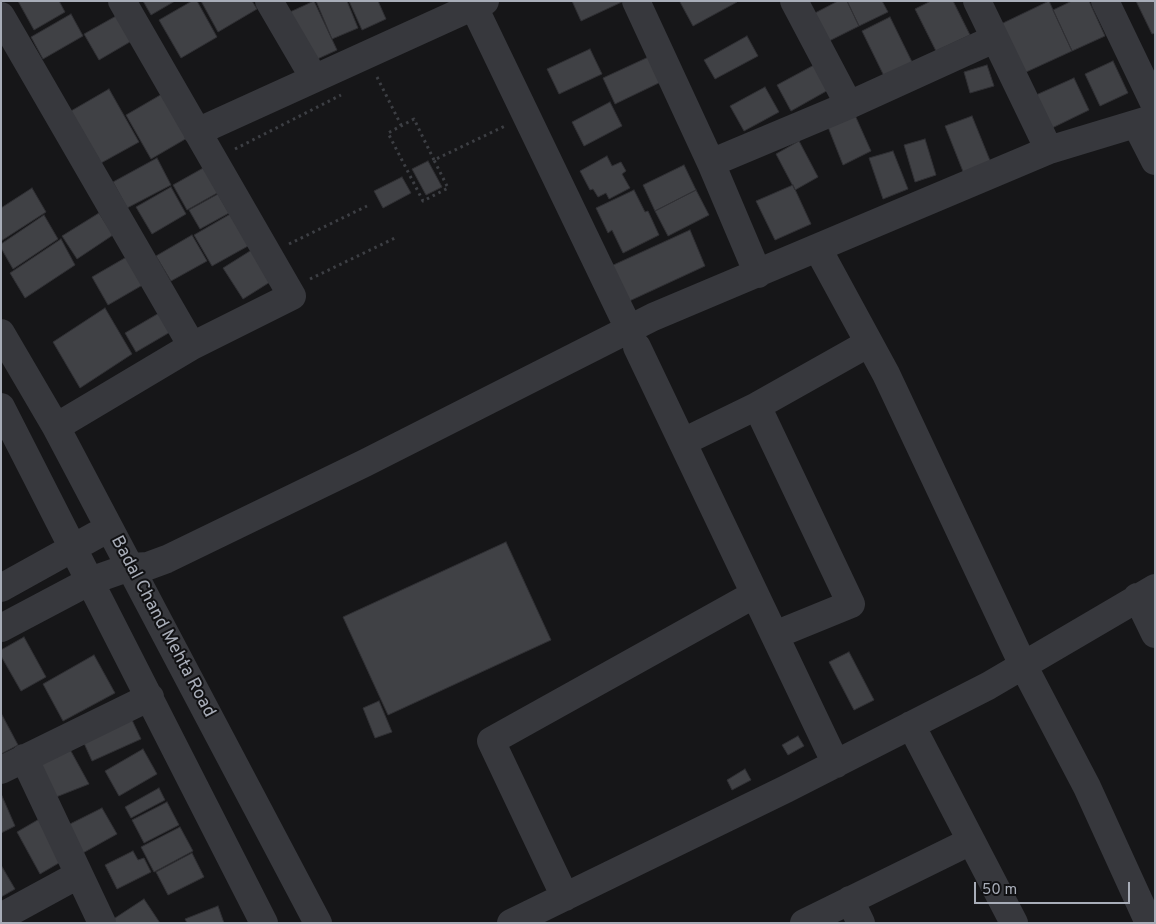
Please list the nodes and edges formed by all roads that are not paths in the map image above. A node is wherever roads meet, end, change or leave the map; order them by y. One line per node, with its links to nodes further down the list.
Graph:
1 (122, 1): 13 (street)
2 (269, 1): 10 (street)
3 (636, 1): 16 (street)
4 (977, 1): 9 (street)
5 (1111, 3): 12 (street)
6 (480, 4): 10 (street); 20 (street)
7 (803, 4): 11 (street)
8 (1, 16): 22 (street)
9 (994, 39): 11 (street); 14 (street)
10 (314, 78): 13 (street)
11 (849, 105): 16 (street)
12 (1148, 116): 14 (street); 15 (street)
13 (197, 132): 22 (street)
14 (1049, 150): 17 (street)
15 (1155, 161)
16 (711, 163): 18 (street)
17 (818, 249): 18 (street); 21 (street)
18 (758, 274): 20 (street)
19 (1, 333): 25 (street, Badal Chand Mehta Road)
20 (633, 338): 26 (street); 29 (street)
21 (869, 343): 23 (street); 37 (street)
22 (192, 346): 25 (street)
23 (757, 406): 26 (street); 36 (street)
24 (1, 407): 28 (street)
25 (56, 427): 27 (street, Badal Chand Mehta Road)
26 (683, 442): 33 (street)
27 (110, 528): 28 (street); 29 (street, Badal Chand Mehta Road)
28 (74, 548): 30 (street); 31 (street)
29 (130, 567): 30 (street); 49 (street, Badal Chand Mehta Road)
30 (90, 581): 34 (street); 38 (street)
31 (1, 588)
32 (1146, 592): 35 (street); 37 (street)
33 (755, 594): 36 (street); 44 (street)
34 (1, 628)
35 (1155, 634)
36 (775, 635): 41 (street)
37 (1023, 665): 39 (street); 53 (street)
38 (150, 697): 40 (street); 48 (street)
39 (911, 725): 41 (street); 42 (street)
40 (13, 764): 43 (street)
41 (836, 764): 44 (street)
42 (971, 840): 45 (street); 52 (street)
43 (78, 875): 46 (street); 47 (street)
44 (564, 897): 50 (street)
45 (855, 912): 51 (street)
46 (1, 917)
47 (102, 923)
48 (264, 923)
49 (318, 923)
50 (511, 923)
51 (804, 923)
52 (1014, 923)
53 (1149, 923)

